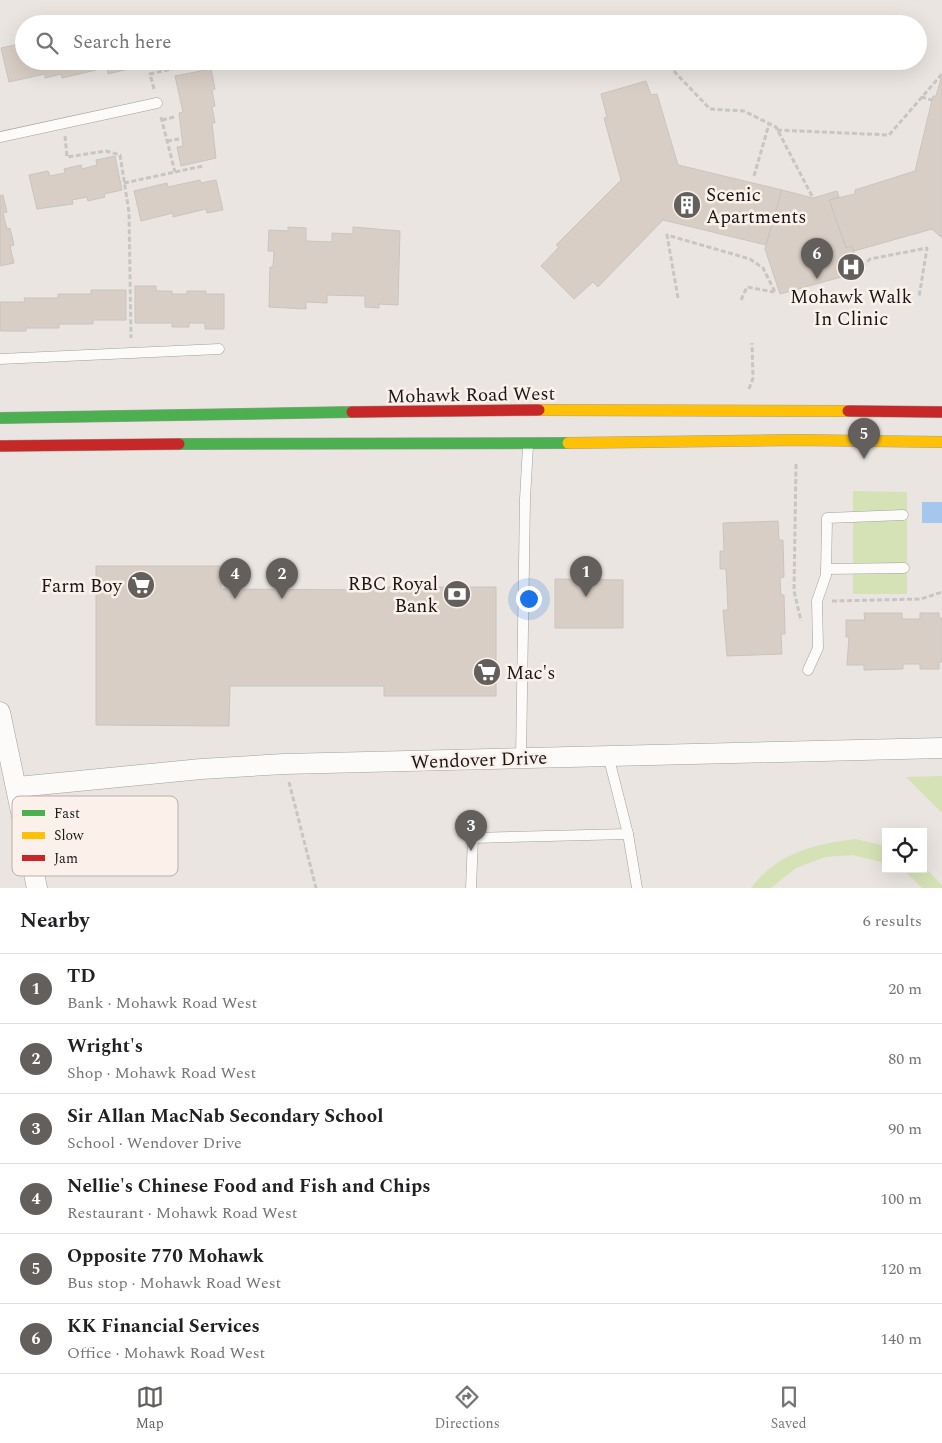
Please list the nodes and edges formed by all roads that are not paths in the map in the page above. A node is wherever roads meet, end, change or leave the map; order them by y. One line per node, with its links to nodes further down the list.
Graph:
1 (157, 103): 2 (lane)
2 (0, 137)
3 (219, 348): 4 (lane)
4 (0, 359)
5 (572, 410): 6 (main road, Mohawk Road West); 7 (main road, Mohawk Road West); 8 (main road)
6 (940, 414): 10 (lane)
7 (0, 418)
8 (557, 422)
9 (543, 433): 12 (main road)
10 (905, 442): 11 (main road); 12 (main road)
11 (942, 442)
12 (528, 444): 13 (main road); 21 (lane)
13 (0, 446)
14 (903, 515): 16 (lane)
15 (904, 568): 16 (lane)
16 (826, 569): 17 (lane)
17 (808, 670)
18 (0, 712): 22 (street)
19 (942, 748): 20 (street, Wendover Drive)
20 (608, 755): 21 (street, Wendover Drive); 24 (lane)
21 (521, 758): 22 (street, Wendover Drive)
22 (17, 787): 23 (street)
23 (19, 796)
24 (628, 834): 25 (lane); 26 (lane)
25 (470, 888)
26 (637, 888)

